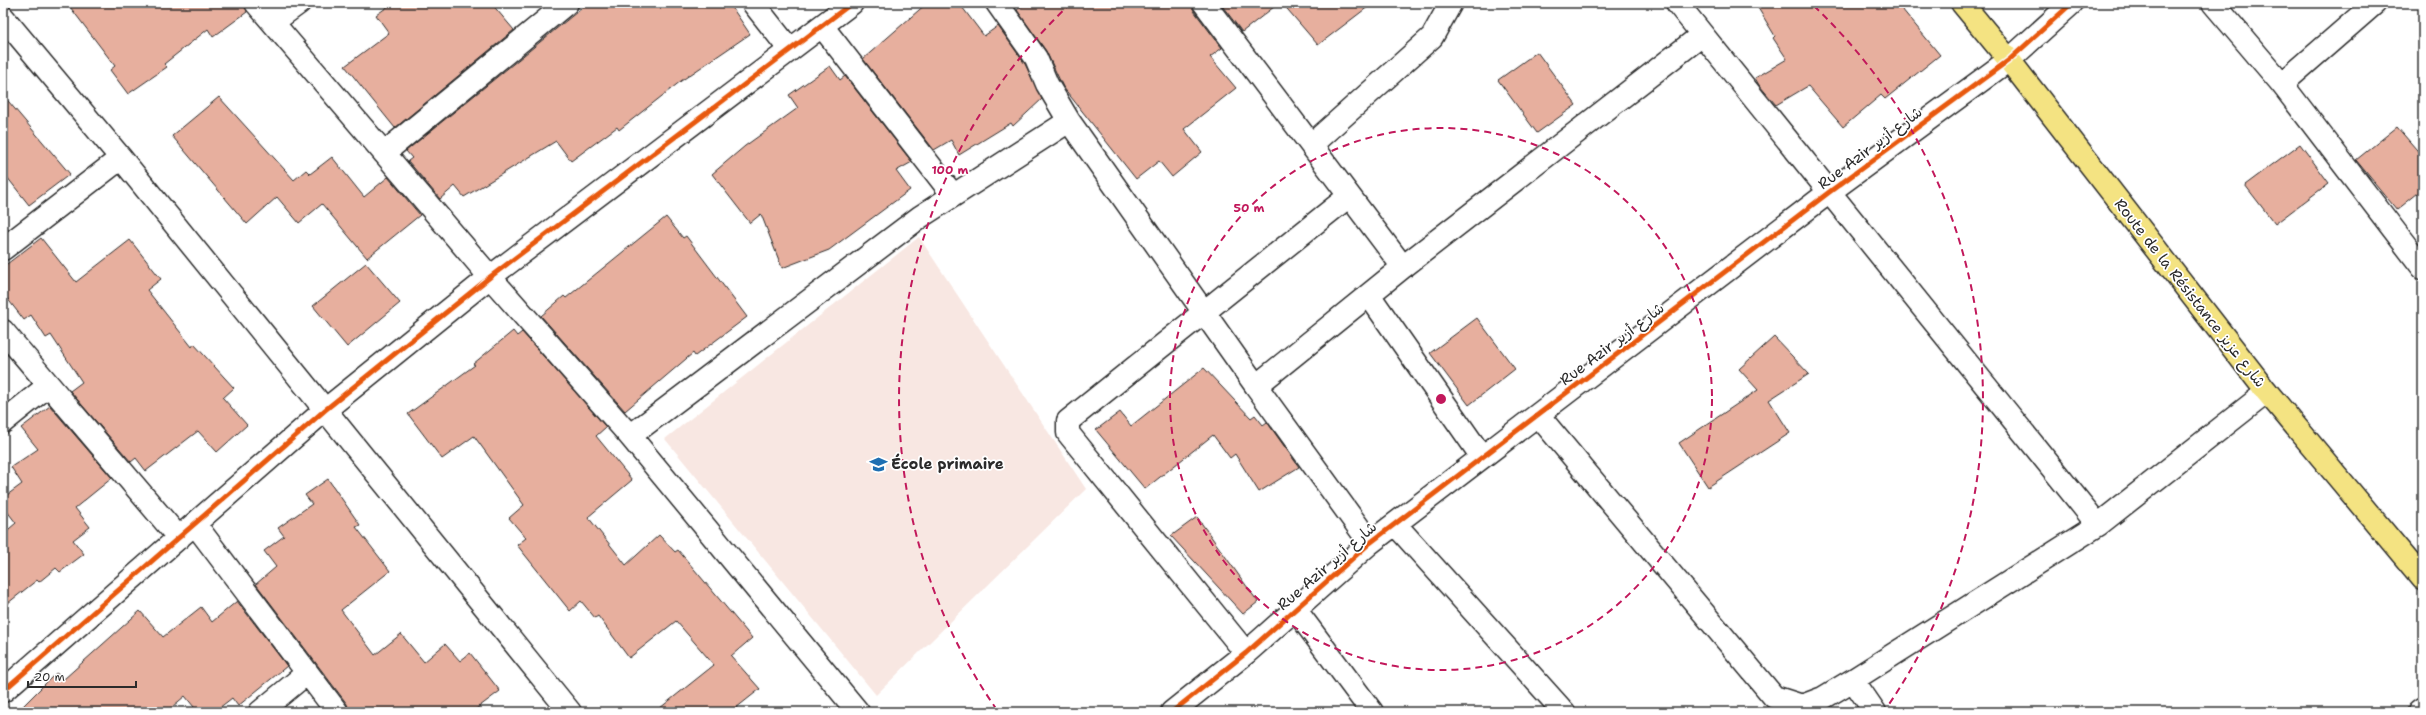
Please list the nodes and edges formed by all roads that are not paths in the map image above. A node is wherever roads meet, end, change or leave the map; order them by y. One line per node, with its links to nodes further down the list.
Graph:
1 (256, 3): 14 (street)
2 (299, 3): 14 (street)
3 (567, 3): 23 (street)
4 (753, 3): 18 (street)
5 (852, 3): 16 (street)
6 (998, 3): 21 (street)
7 (1204, 3): 22 (street)
8 (1451, 3): 22 (street)
9 (1676, 3): 17 (street)
10 (1962, 3): 19 (main road, Route de la Résistance شارع عزيز)
11 (2072, 3): 19 (street, Rue Azir شارع أزير)
12 (2213, 3): 20 (street)
13 (2375, 3): 20 (street)
14 (273, 22): 23 (street)
15 (6, 25): 24 (street)
16 (822, 26): 18 (street); 26 (street)
17 (1702, 35): 25 (street); 30 (street)
18 (790, 50): 31 (street)
19 (2009, 60): 25 (street, Rue Azir شارع أزير); 37 (main road, Route de la Résistance شارع عزيز)
20 (2282, 84): 29 (street)
21 (1069, 121): 26 (street); 33 (street)
22 (1311, 145): 27 (street)
23 (384, 153): 31 (street)
24 (121, 158): 28 (street); 38 (street)
25 (1828, 193): 39 (street, Rue Azir شارع أزير); 44 (street)
26 (953, 195): 41 (street)
27 (1349, 196): 30 (street); 33 (street)
28 (3, 249)
29 (2421, 263)
30 (1403, 267): 32 (street)
31 (490, 277): 38 (street); 41 (street)
32 (1369, 295): 36 (street); 42 (street)
33 (1205, 312): 36 (street); 49 (street)
34 (3, 331): 35 (street)
35 (49, 385): 40 (street); 45 (street)
36 (1256, 386): 46 (street)
37 (2267, 392): 44 (street); 47 (main road, Route de la Résistance شارع عزيز)
38 (325, 410): 45 (street); 57 (street)
39 (1538, 415): 42 (street, Rue Azir شارع أزير); 53 (street)
40 (3, 422)
41 (630, 436): 58 (street)
42 (1482, 457): 43 (street, Rue Azir شارع أزير)
43 (1395, 524): 46 (street, Rue Azir شارع أزير); 61 (street)
44 (2098, 525): 51 (street)
45 (187, 531): 50 (street); 52 (street)
46 (1370, 543): 48 (street, Rue Azir شارع أزير)
47 (2423, 579)
48 (1295, 609): 49 (street, Rue Azir شارع أزير); 60 (street)
49 (1246, 653): 59 (street, Rue Azir شارع أزير)
50 (307, 673): 55 (street); 56 (street)
51 (1853, 680): 53 (street); 62 (street)
52 (3, 691)
53 (1798, 709)
54 (2423, 709): 63 (street)
55 (260, 712)
56 (337, 712)
57 (570, 712)
58 (858, 712)
59 (1172, 712)
60 (1372, 712)
61 (1564, 712)
62 (1875, 712)
63 (2419, 712)

